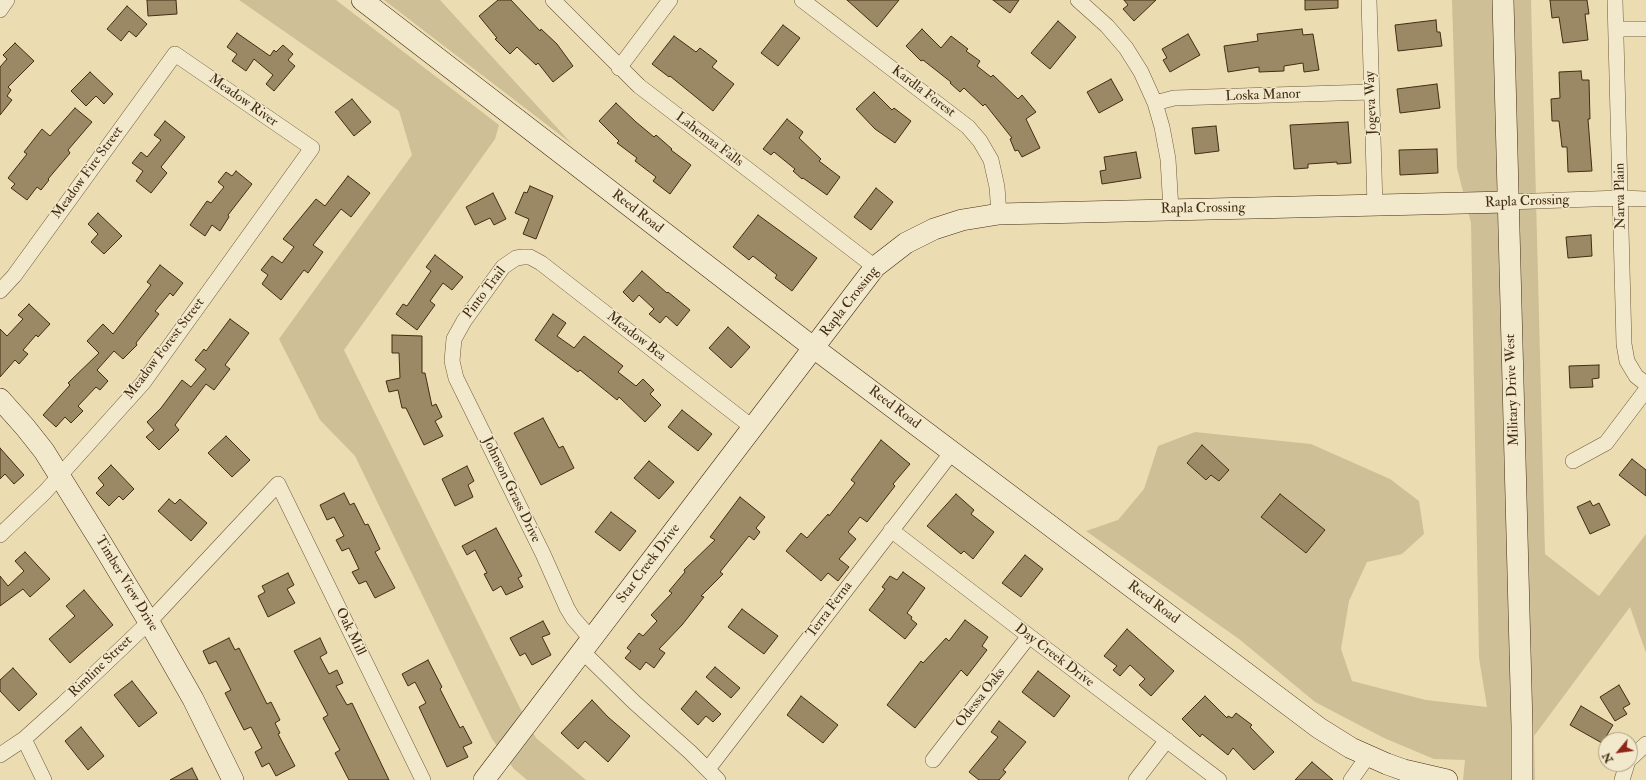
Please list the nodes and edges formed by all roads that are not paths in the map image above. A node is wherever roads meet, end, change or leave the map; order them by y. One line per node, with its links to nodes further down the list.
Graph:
1 (7, 0): 10 (street)
2 (362, 0): 28 (street, Reed Road)
3 (553, 0): 14 (street, Lahemaa Falls)
4 (670, 0): 14 (street)
5 (802, 0): 23 (street, Kardla Forest)
6 (1078, 0): 16 (street)
7 (1369, 0): 15 (street, Jogeva Way)
8 (1502, 0): 20 (street, Military Drive West)
9 (1616, 0): 11 (street, Narva Plain)
10 (0, 10)
11 (1616, 29): 12 (street); 18 (street, Narva Plain)
12 (1646, 29)
13 (175, 54): 17 (street, Meadow River); 26 (street, Meadow Fire Street)
14 (619, 68): 25 (street, Lahemaa Falls)
15 (1371, 92): 16 (street, Loska Manor); 21 (street, Jogeva Way)
16 (1155, 103): 22 (street)
17 (312, 148): 35 (street, Meadow Forest Street)
18 (1621, 198): 19 (street, Rapla Crossing); 20 (street, Rapla Crossing); 29 (street, Narva Plain)
19 (1646, 199)
20 (1507, 202): 21 (street, Rapla Crossing); 58 (street, Military Drive West)
21 (1375, 206): 22 (street, Rapla Crossing)
22 (1171, 210): 23 (street, Rapla Crossing)
23 (999, 214): 25 (street, Rapla Crossing)
24 (516, 258): 27 (street, Pinto Trail); 32 (street, Meadow Bea)
25 (875, 267): 28 (street, Rapla Crossing)
26 (0, 291)
27 (457, 333): 41 (street, Johnson Grass Drive)
28 (814, 348): 32 (street, Star Creek Drive); 33 (street, Reed Road)
29 (1646, 384)
30 (1646, 390): 34 (street)
31 (0, 400): 35 (street, Timber View Drive)
32 (752, 427): 41 (street, Star Creek Drive)
33 (952, 452): 37 (street, Terra Ferna); 47 (street, Reed Road)
34 (1573, 461)
35 (59, 477): 38 (street, Meadow Forest Street); 39 (street, Timber View Drive)
36 (278, 484): 39 (street, Rimline Street); 52 (street, Oak Mill)
37 (891, 530): 40 (street, Day Creek Drive); 49 (street, Terra Ferna)
38 (0, 535)
39 (149, 622): 42 (street, Rimline Street); 51 (street, Timber View Drive)
40 (1029, 636): 43 (street, Day Creek Drive); 48 (street, Odessa Oaks)
41 (587, 646): 49 (street, Johnson Grass Drive); 53 (street, Star Creek Drive)
42 (24, 739): 46 (street, Rimline Street); 50 (street)
43 (1167, 740): 54 (street); 55 (street, Day Creek Drive)
44 (1646, 744): 45 (street)
45 (1638, 752)
46 (0, 755)
47 (1368, 756): 56 (street); 57 (street, Reed Road)
48 (933, 760)
49 (713, 775)
50 (44, 780)
51 (233, 780)
52 (423, 780)
53 (484, 780)
54 (1136, 780)
55 (1219, 780)
56 (1351, 780)
57 (1447, 780)
58 (1522, 780)

